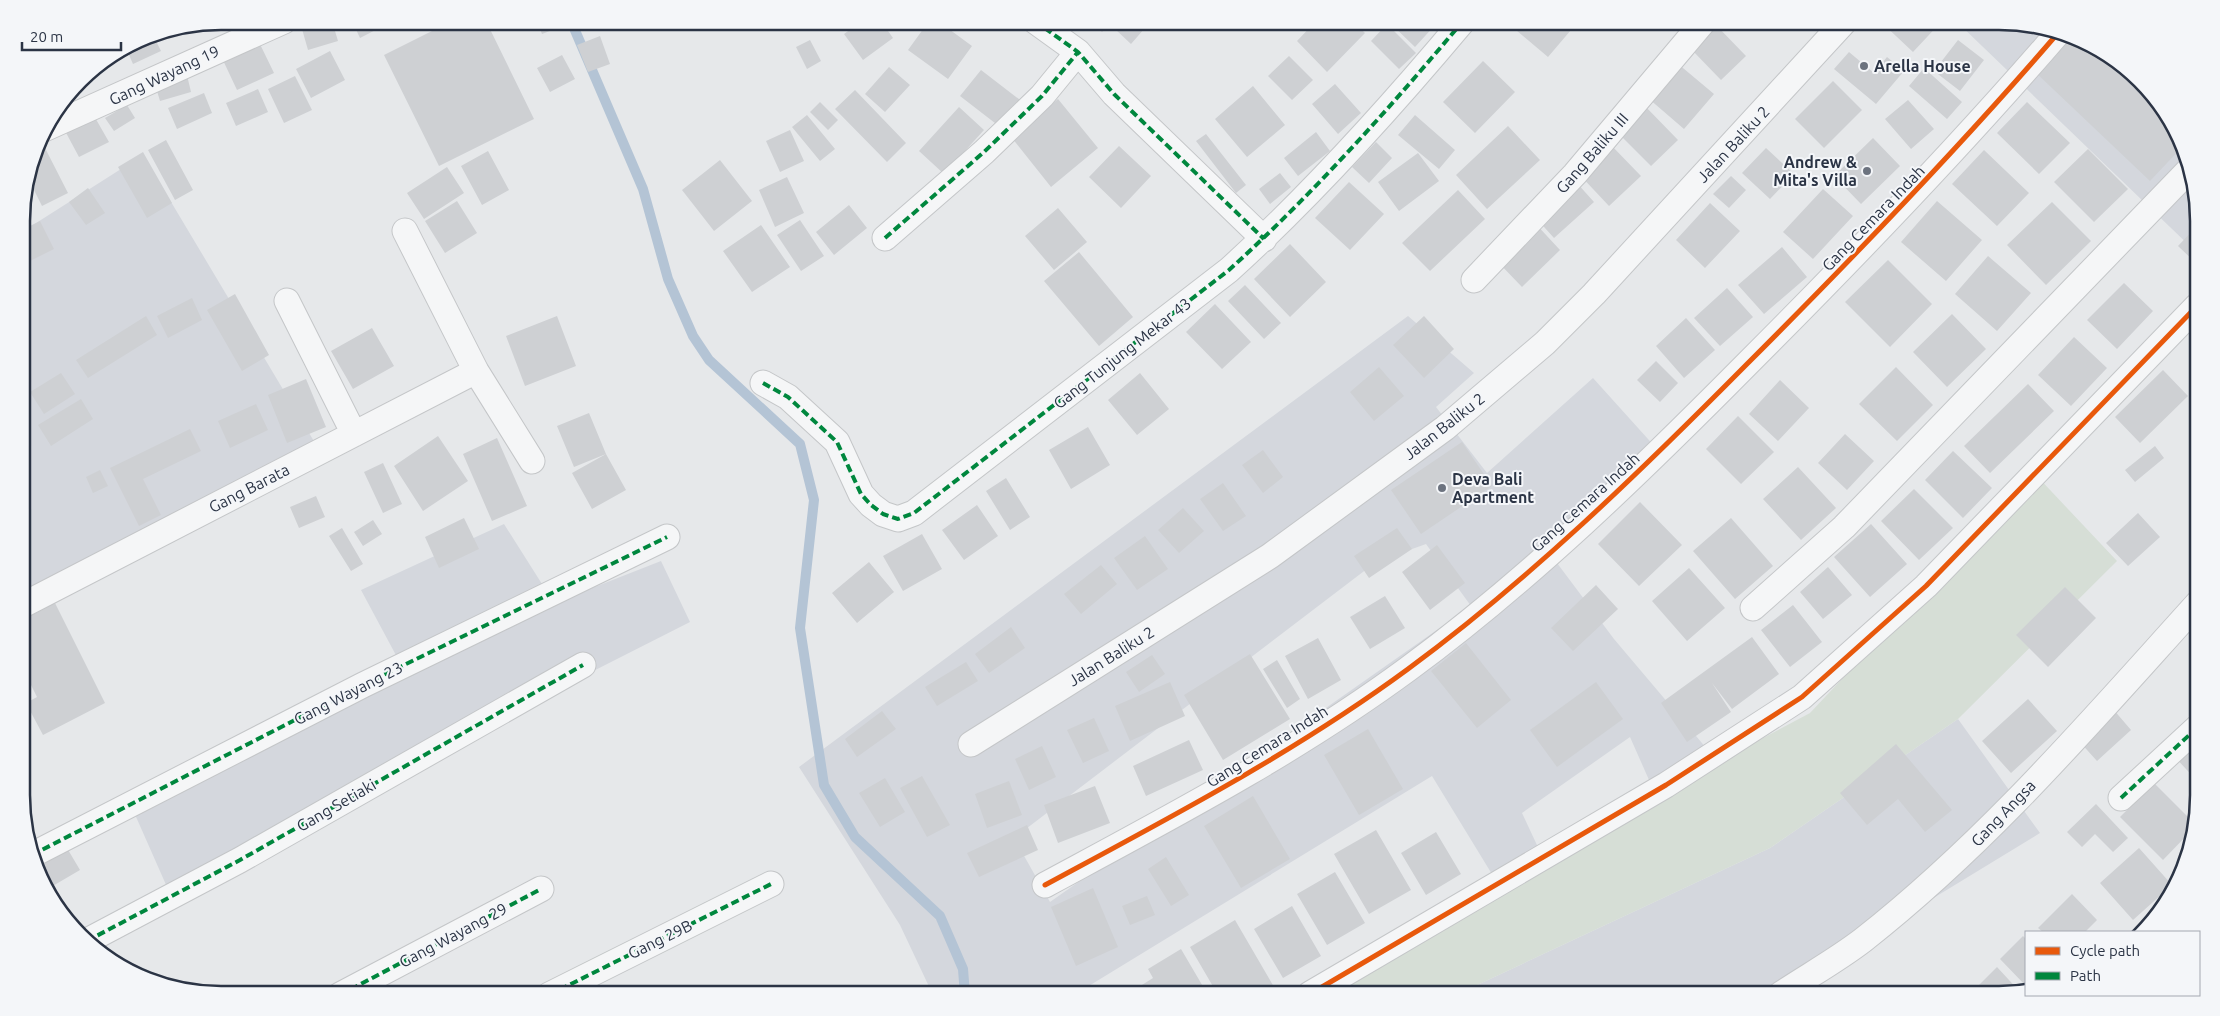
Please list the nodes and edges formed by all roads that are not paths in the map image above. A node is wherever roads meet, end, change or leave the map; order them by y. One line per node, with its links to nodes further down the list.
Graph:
1 (264, 30): 8 (street, Gang Wayang 19)
2 (1047, 30): 7 (street)
3 (1455, 30): 12 (street, Gang Tunjung Mekar 43)
4 (1696, 30): 13 (street, Gang Baliku III)
5 (1837, 30): 26 (street, Jalan Baliku 2)
6 (2053, 38): 30 (street, Gang Cemara Indah)
7 (1078, 52): 11 (street); 12 (street)
8 (58, 123)
9 (2184, 175): 22 (street)
10 (405, 231): 16 (street)
11 (885, 238)
12 (1264, 238): 17 (street, Gang Tunjung Mekar 43)
13 (1474, 280)
14 (287, 301): 18 (street)
15 (2190, 313): 35 (street)
16 (476, 371): 18 (street, Gang Barata); 19 (street)
17 (763, 383)
18 (354, 434): 21 (street, Gang Barata)
19 (532, 461)
20 (667, 537): 28 (street, Gang Wayang 23)
21 (30, 601)
22 (1753, 608)
23 (2190, 612): 36 (street, Gang Angsa)
24 (583, 665): 32 (street, Gang Setiaki)
25 (2190, 733): 27 (street)
26 (971, 744)
27 (2121, 798)
28 (39, 851)
29 (771, 884): 34 (street, Gang 29B)
30 (1045, 885)
31 (541, 889): 33 (street, Gang Wayang 29)
32 (94, 938)
33 (357, 986)
34 (567, 986)
35 (1324, 986)
36 (1793, 986)

